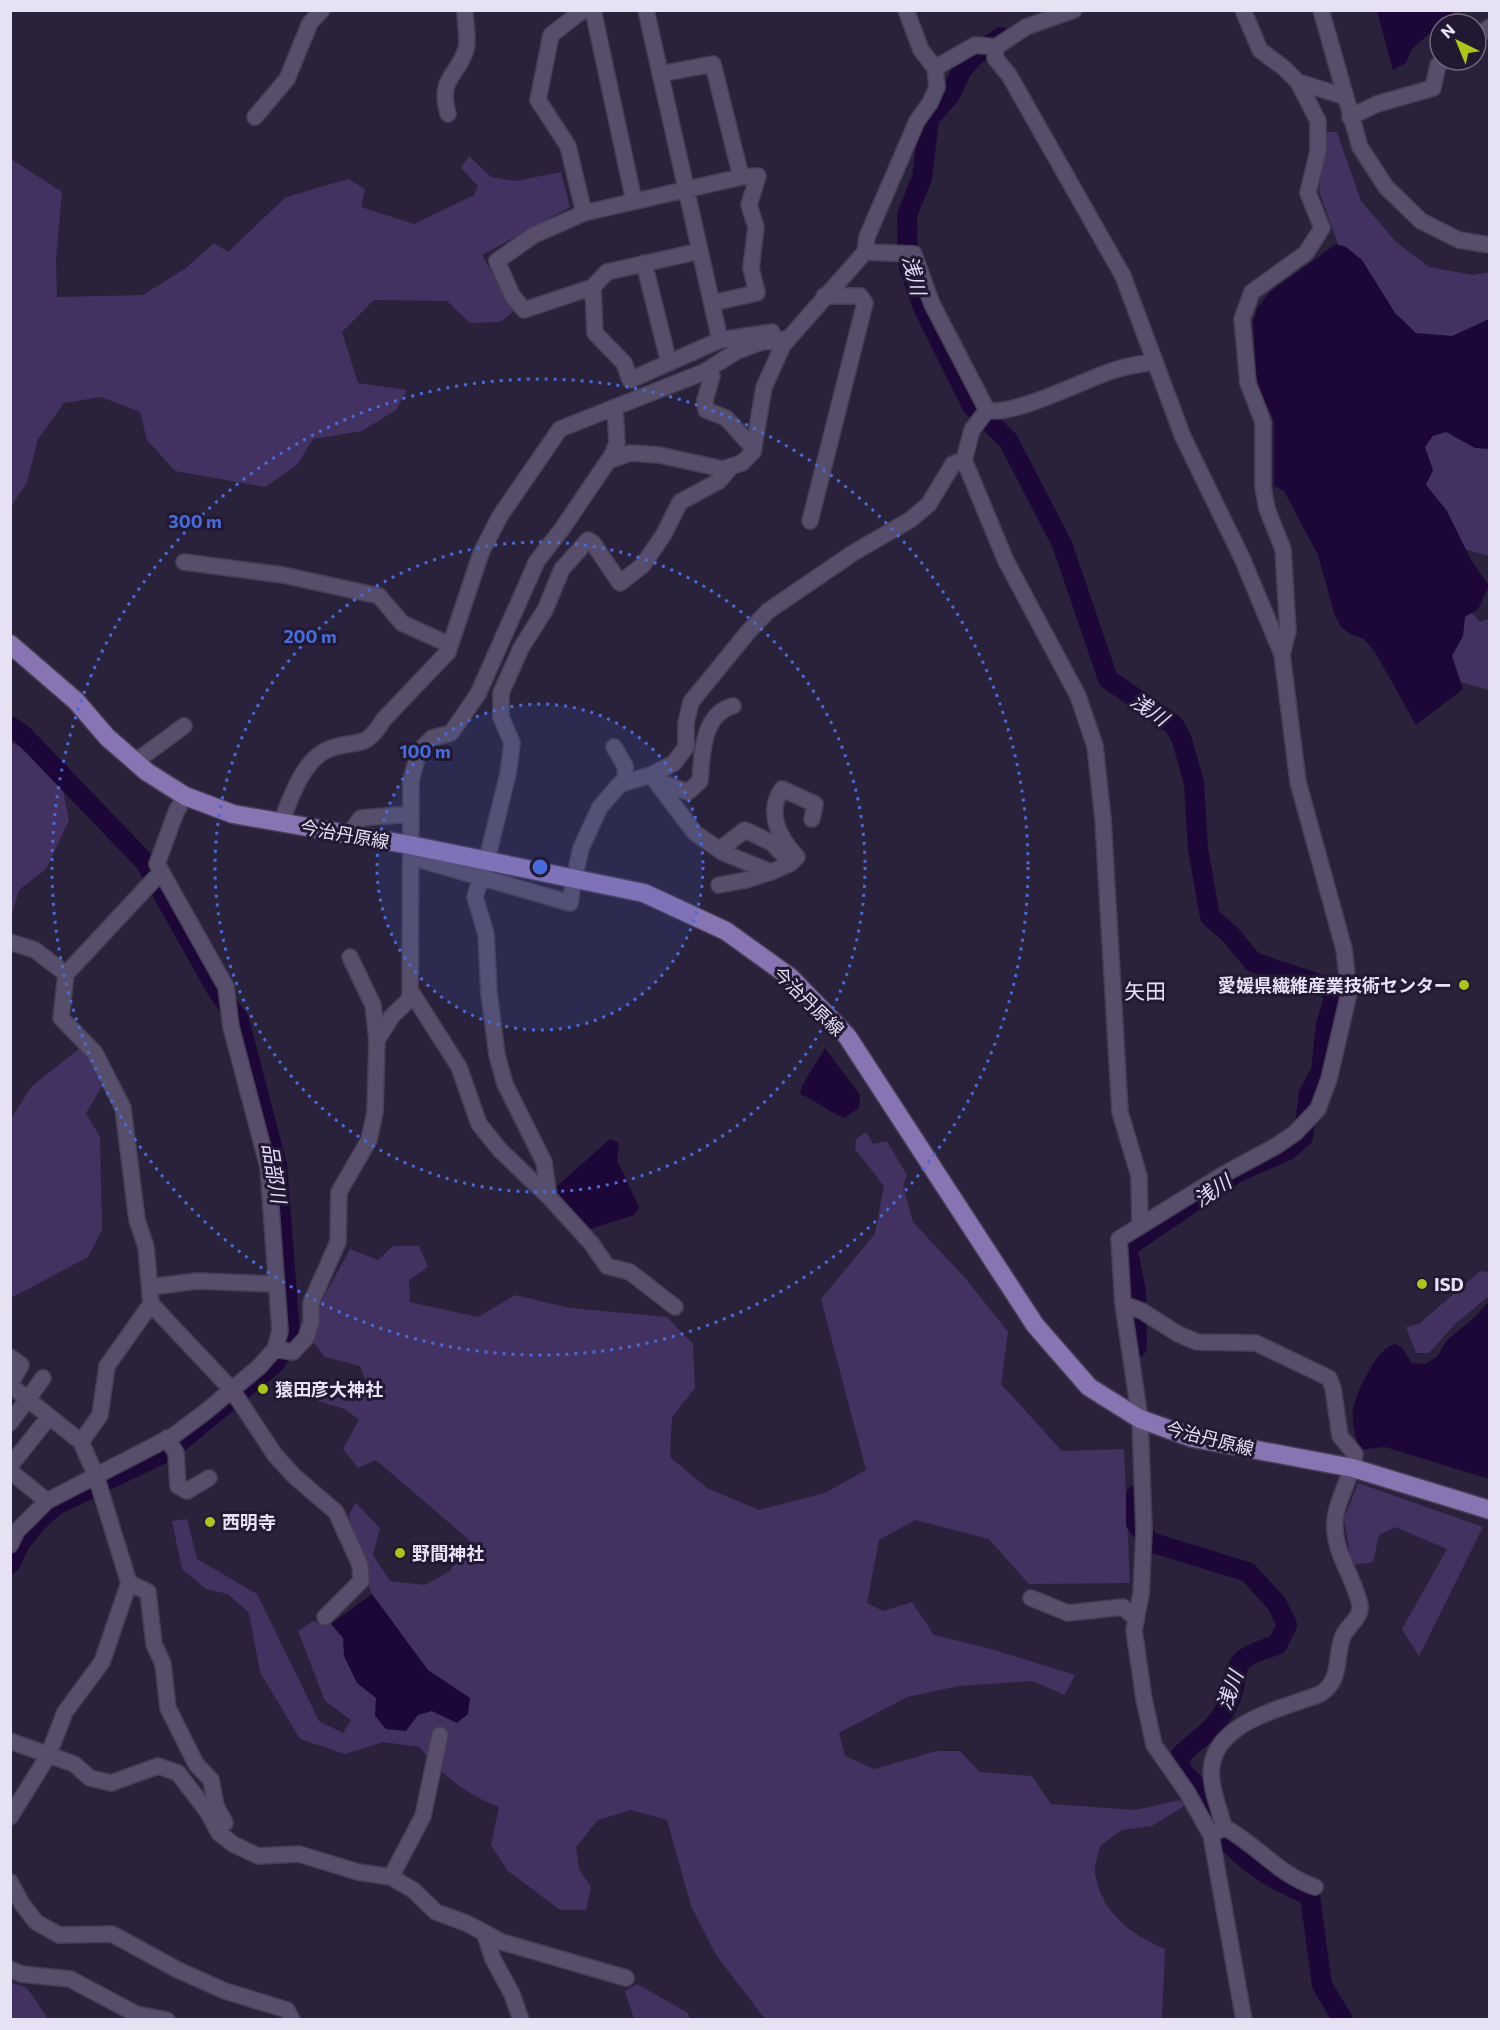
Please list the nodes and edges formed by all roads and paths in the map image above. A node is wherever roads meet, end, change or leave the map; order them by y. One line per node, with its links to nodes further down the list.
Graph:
1 (322, 10): 17 (street)
2 (465, 10): 16 (street)
3 (583, 10): 22 (street)
4 (593, 10): 21 (street)
5 (646, 10): 13 (street)
6 (906, 10): 11 (street)
7 (1074, 10): 10 (street)
8 (1243, 10): 14 (street)
9 (1322, 10): 15 (street)
10 (996, 47): 11 (street); 32 (street)
11 (935, 68): 25 (street)
12 (1436, 72): 18 (street)
13 (660, 74): 19 (street); 20 (street)
14 (1298, 82): 15 (street); 46 (street)
15 (1343, 96): 18 (street)
16 (448, 114)
17 (255, 117)
18 (1350, 117): 23 (street)
19 (741, 177): 20 (street); 29 (street)
20 (686, 189): 21 (street); 24 (street)
21 (634, 201): 22 (street)
22 (584, 213): 27 (street)
23 (1490, 245)
24 (700, 251): 26 (street); 29 (street)
25 (865, 252): 28 (street); 36 (street)
26 (644, 263): 27 (street); 33 (street)
27 (593, 287): 33 (street)
28 (824, 296): 30 (street); 41 (street)
29 (712, 303): 31 (street)
30 (791, 334): 31 (street); 34 (street); 37 (street)
31 (720, 340): 33 (street)
32 (1154, 362): 36 (street); 46 (street)
33 (669, 363)
34 (707, 370): 35 (street); 37 (street)
35 (615, 407): 38 (street); 44 (street)
36 (987, 410): 39 (street)
37 (754, 449): 40 (street)
38 (610, 460): 40 (street); 47 (street)
39 (964, 460): 52 (street); 75 (street)
40 (731, 467): 45 (street)
41 (810, 521)
42 (184, 562): 44 (street)
43 (10, 644): 51 (main road, 今治丹原線)
44 (450, 645): 57 (street)
45 (521, 648): 47 (street); 61 (street)
46 (1282, 654): 75 (street)
47 (474, 699): 55 (street)
48 (733, 706): 52 (street)
49 (184, 726): 51 (street)
50 (614, 747): 53 (street)
51 (135, 762): 54 (main road, 今治丹原線)
52 (653, 778): 53 (street); 59 (street)
53 (626, 782): 63 (street)
54 (185, 796): 57 (main road, 今治丹原線); 64 (street)
55 (411, 814): 58 (street); 60 (street)
56 (812, 819): 62 (street)
57 (281, 823): 58 (main road, 今治丹原線)
58 (349, 834): 60 (main road, 今治丹原線)
59 (719, 850): 62 (street); 65 (street)
60 (410, 851): 66 (street); 72 (street); 88 (main road, 今治丹原線)
61 (489, 851)
62 (791, 863): 65 (street)
63 (577, 866)
64 (161, 872): 71 (street); 76 (street)
65 (771, 872): 67 (street)
66 (481, 874): 68 (street); 74 (street)
67 (719, 885)
68 (572, 890)
69 (10, 942): 71 (street)
70 (350, 957): 73 (street)
71 (66, 974): 77 (street)
72 (410, 990): 73 (street); 74 (street)
73 (377, 1040): 81 (street)
74 (549, 1197): 80 (street)
75 (1140, 1225): 79 (street)
76 (276, 1284): 77 (street); 81 (street)
77 (150, 1287): 78 (street)
78 (151, 1304): 85 (street); 91 (street)
79 (1124, 1304): 88 (street); 93 (street)
80 (675, 1307)
81 (275, 1349): 85 (street)
82 (10, 1357): 84 (street)
83 (43, 1378): 86 (street)
84 (10, 1385): 86 (street)
85 (232, 1390): 90 (street); 101 (street)
86 (28, 1398): 87 (street); 89 (street)
87 (49, 1418): 91 (street); 92 (street)
88 (1140, 1419): 93 (main road, 今治丹原線); 102 (street)
89 (10, 1423)
90 (168, 1438): 94 (street); 95 (street)
91 (81, 1442): 94 (street)
92 (10, 1468): 96 (street)
93 (1353, 1468): 97 (main road, 今治丹原線); 108 (street)
94 (96, 1476): 96 (street); 99 (street)
95 (209, 1478)
96 (47, 1501): 98 (street)
97 (1490, 1510)
98 (10, 1545)
99 (129, 1583): 105 (street); 109 (street)
100 (1031, 1598): 102 (street)
101 (325, 1617)
102 (1136, 1619): 108 (street)
103 (440, 1735): 110 (street)
104 (10, 1741): 105 (street)
105 (48, 1756): 106 (street); 109 (street)
106 (16, 1796): 107 (street)
107 (10, 1817)
108 (1218, 1831): 112 (street); 119 (street)
109 (233, 1844): 110 (street)
110 (391, 1877): 113 (street)
111 (10, 1882): 117 (street)
112 (1315, 1887)
113 (484, 1932): 115 (street); 118 (street)
114 (16, 1971): 116 (street)
115 (626, 1978)
116 (167, 2019)
117 (292, 2019)
118 (521, 2019)
119 (1244, 2019)

